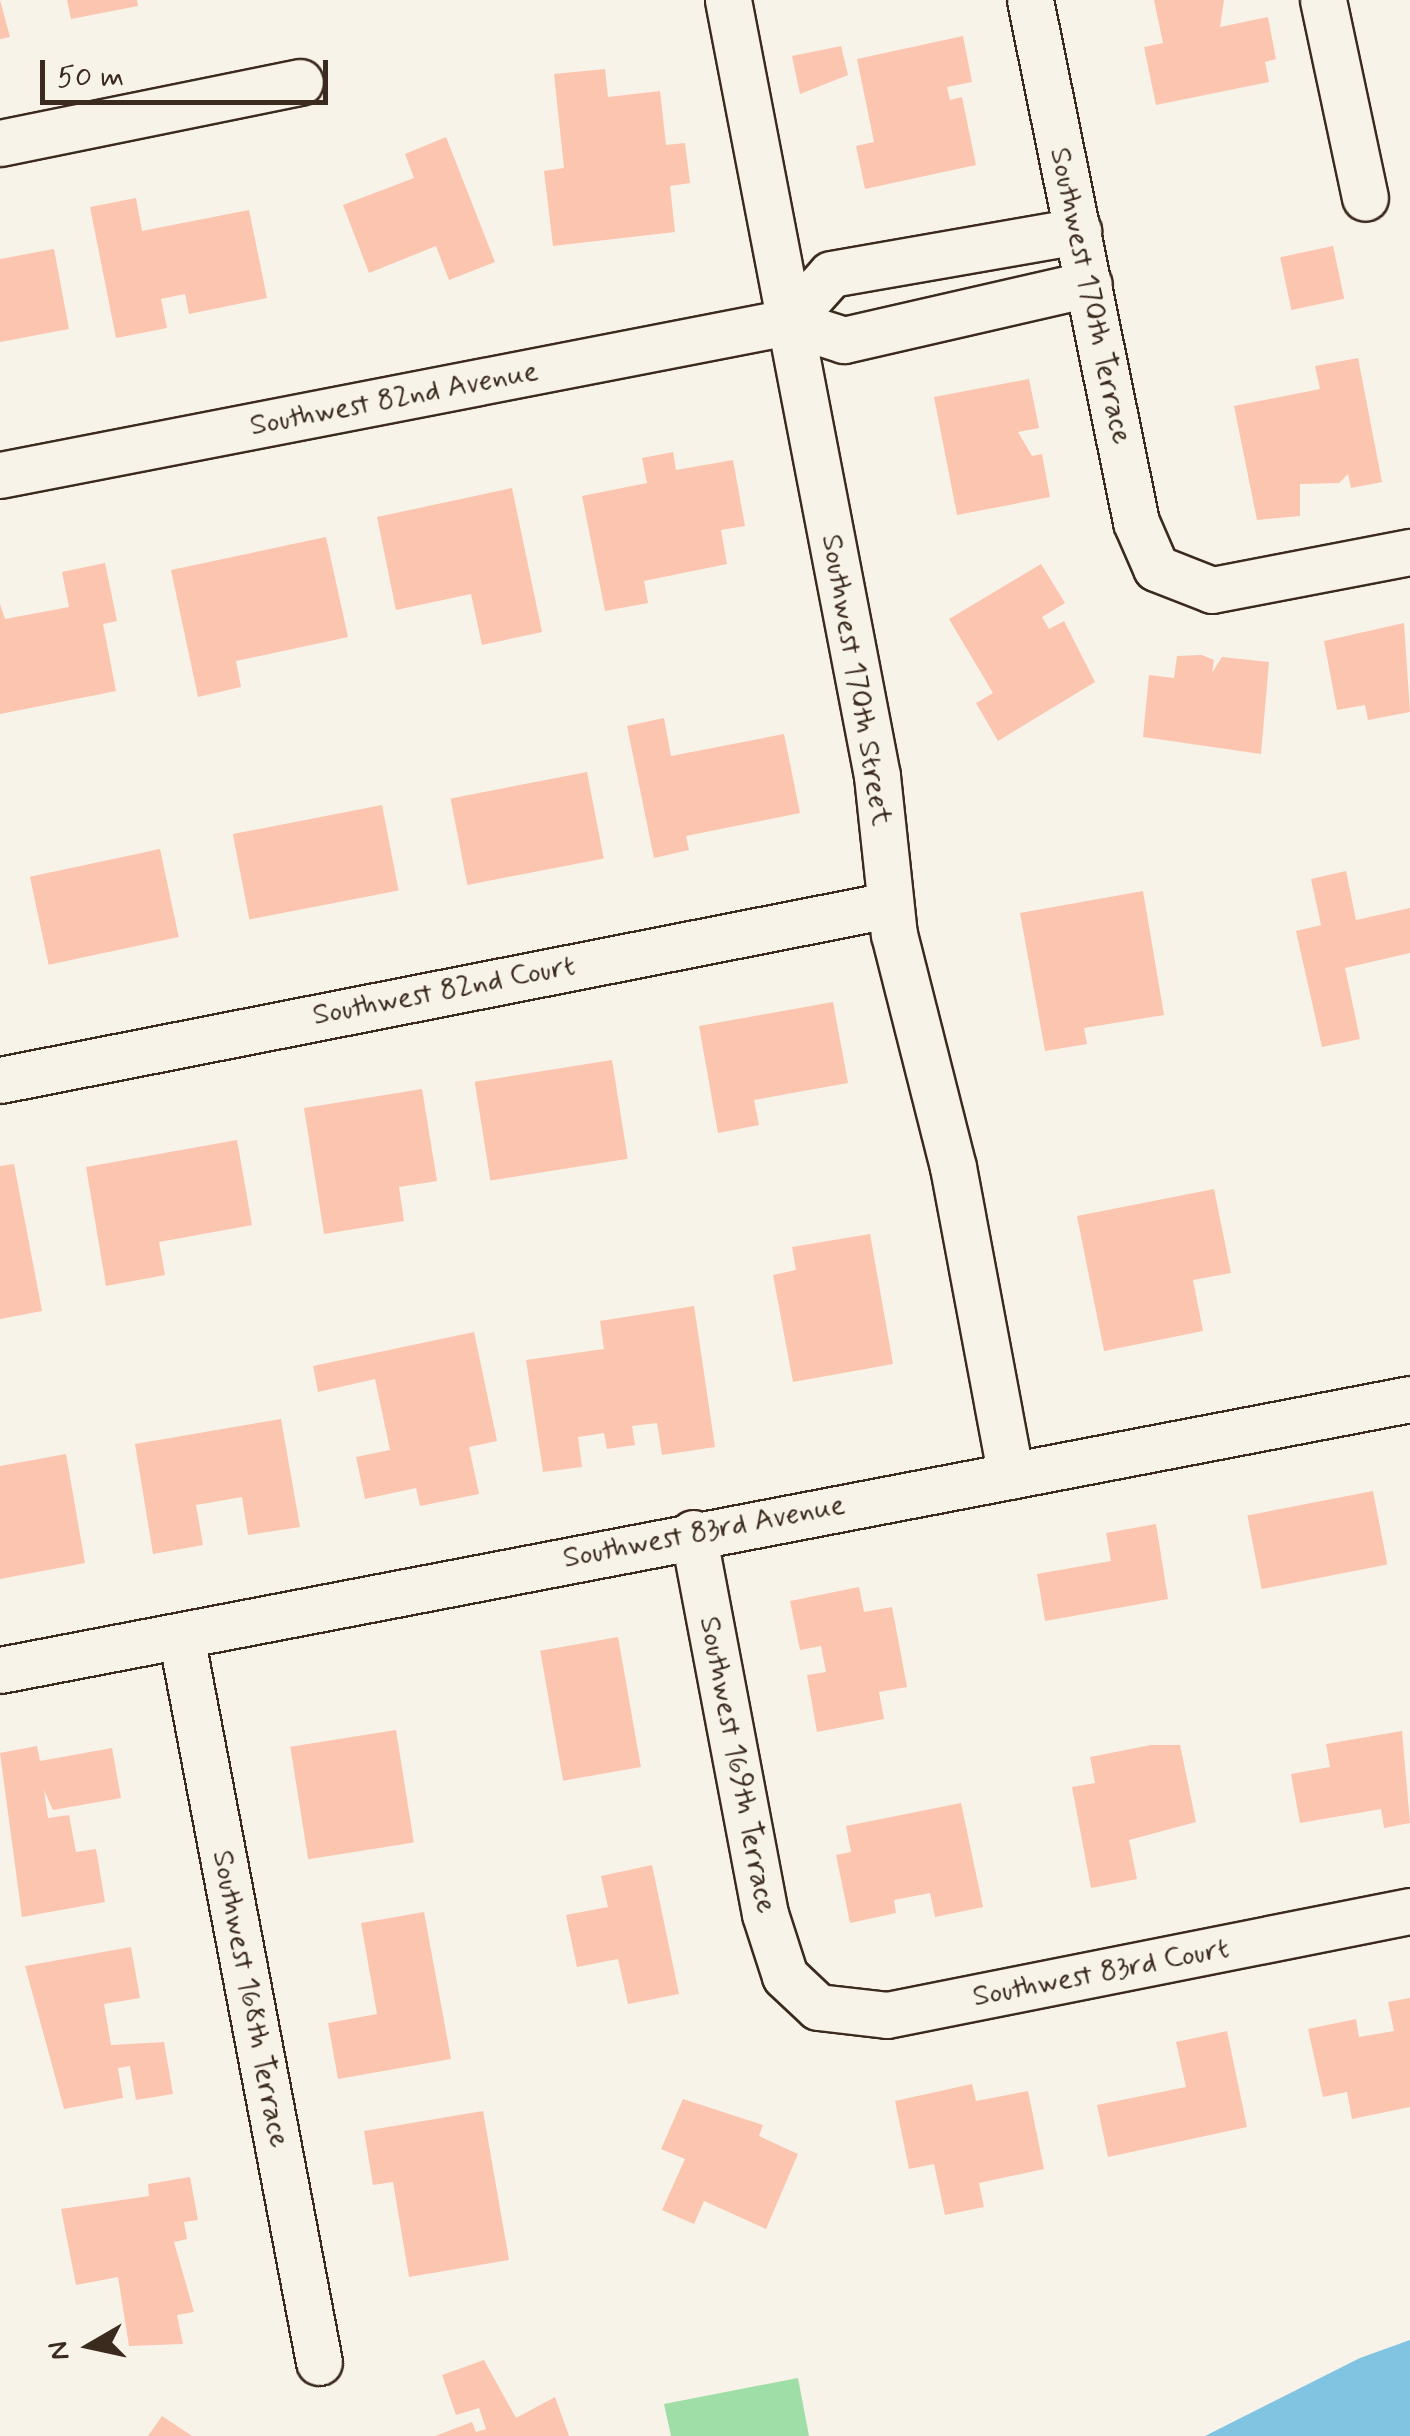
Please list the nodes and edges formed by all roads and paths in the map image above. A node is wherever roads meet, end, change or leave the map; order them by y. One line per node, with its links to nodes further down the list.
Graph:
1 (728, 0): 9 (street, Southwest 170th Street)
2 (1030, 0): 7 (street, Southwest 170th Terrace)
3 (1324, 0): 6 (street)
4 (300, 82): 5 (street)
5 (0, 143)
6 (1364, 198)
7 (1078, 231): 8 (street, Southwest 170th Terrace); 9 (street)
8 (1089, 284): 9 (street, Southwest 82nd Avenue); 11 (street, Southwest 170th Terrace)
9 (788, 322): 10 (street, Southwest 82nd Avenue); 12 (street, Southwest 170th Street)
10 (0, 475)
11 (1410, 552)
12 (889, 904): 13 (street, Southwest 82nd Court); 15 (street, Southwest 170th Street)
13 (0, 1080)
14 (1410, 1399): 15 (street, Southwest 83rd Avenue)
15 (1011, 1476): 16 (street, Southwest 83rd Avenue)
16 (693, 1532): 17 (street, Southwest 83rd Avenue); 20 (street, Southwest 169th Terrace)
17 (181, 1636): 18 (street, Southwest 83rd Avenue); 21 (street, Southwest 168th Terrace)
18 (0, 1670)
19 (1410, 1911): 20 (street, Southwest 83rd Court)
20 (798, 1992)
21 (319, 2362)

